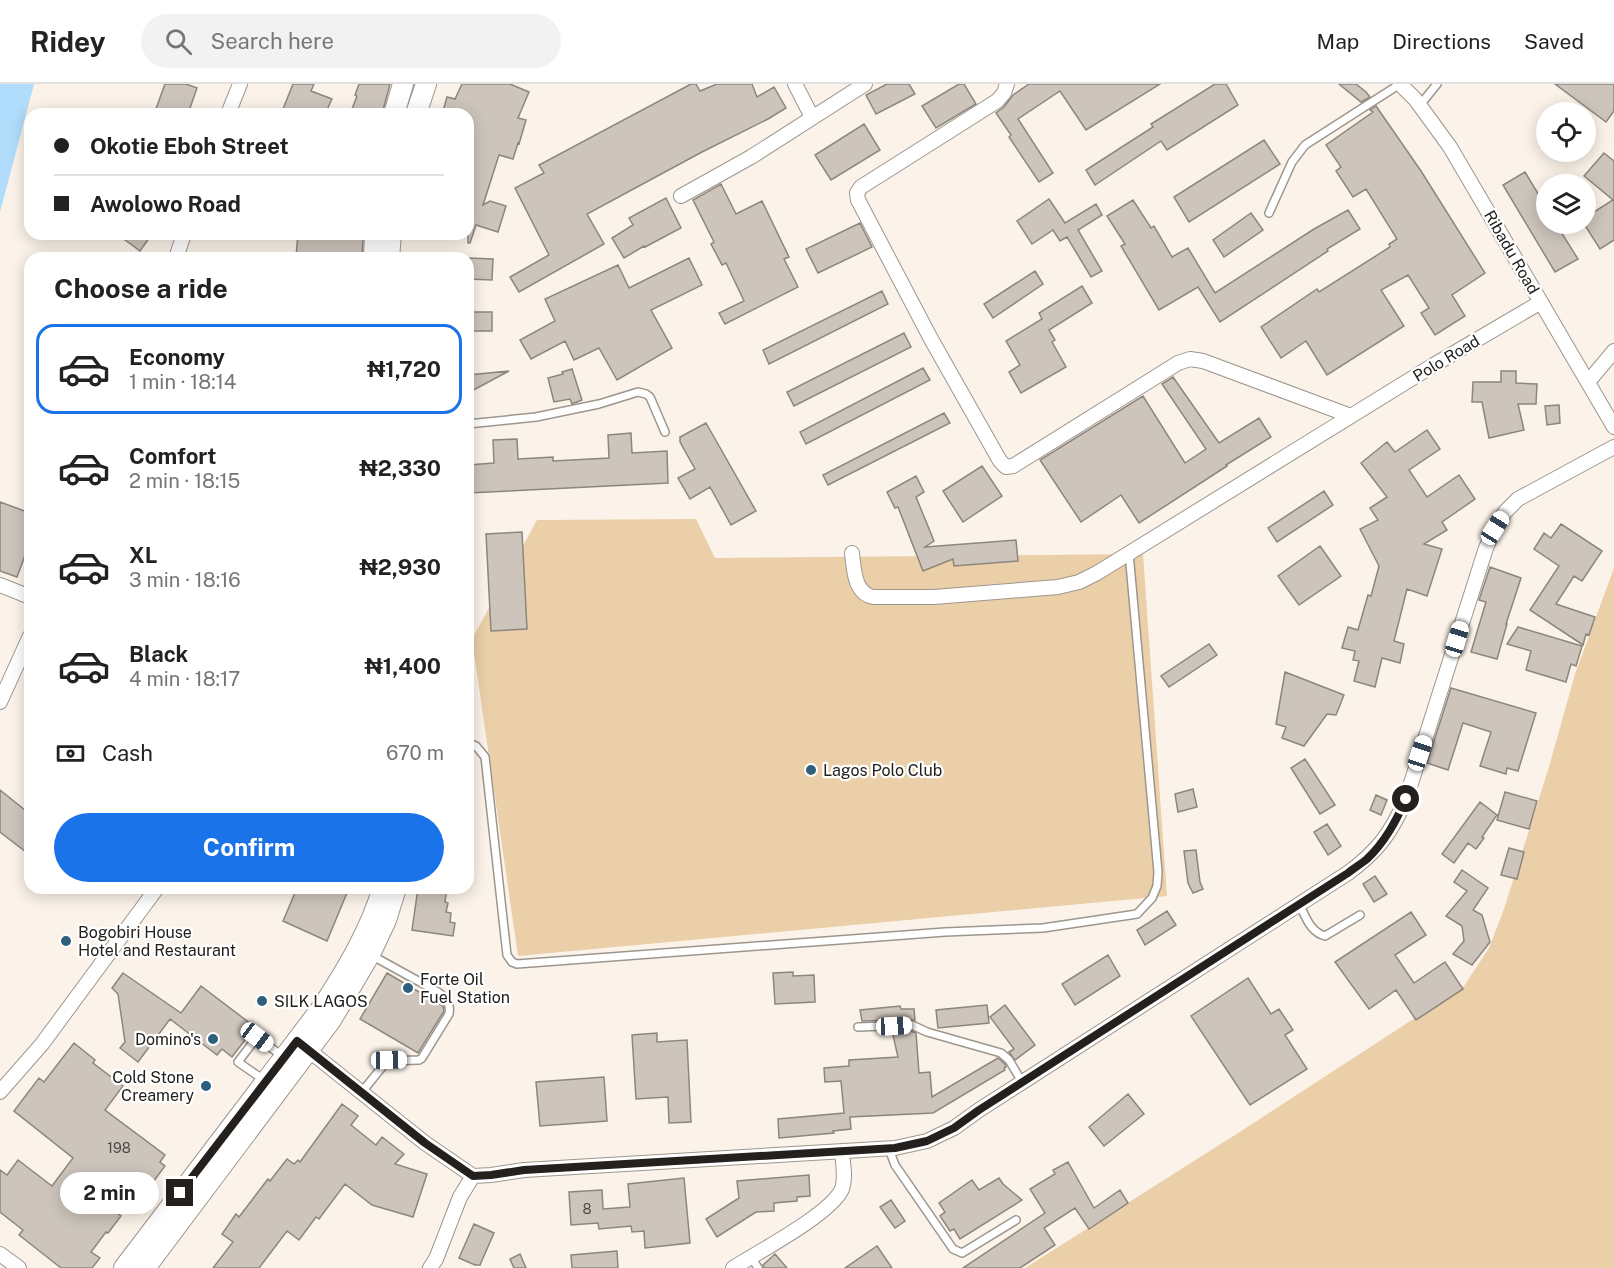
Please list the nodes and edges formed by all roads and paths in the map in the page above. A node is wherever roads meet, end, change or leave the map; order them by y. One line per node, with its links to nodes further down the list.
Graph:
1 (240, 84): 10 (street)
2 (403, 84): 11 (main road)
3 (426, 84): 12 (main road)
4 (795, 84): 13 (street)
5 (865, 84): 13 (street)
6 (1007, 84): 19 (street)
7 (1400, 84): 9 (street, Ribadu Road); 15 (lane)
8 (1437, 84): 9 (lane)
9 (1420, 105): 16 (street, Ribadu Road)
10 (230, 108)
11 (395, 108)
12 (418, 108)
13 (812, 117): 14 (street)
14 (681, 196)
15 (1269, 213)
16 (1541, 302): 18 (street, Ribadu Road); 19 (street, Polo Road)
17 (1614, 351): 18 (street)
18 (1588, 382): 21 (street, Ribadu Road)
19 (1351, 416): 25 (street, Polo Road)
20 (474, 423): 22 (lane)
21 (1614, 427)
22 (665, 432)
23 (1614, 447): 34 (street)
24 (852, 553): 25 (street, Polo Road)
25 (1128, 553): 30 (lane)
26 (0, 585): 27 (street)
27 (24, 595)
28 (24, 649): 29 (street)
29 (0, 702)
30 (474, 745)
31 (153, 894): 42 (street)
32 (381, 894): 38 (main road)
33 (394, 894): 36 (main road)
34 (1299, 904): 35 (lane); 41 (street)
35 (1360, 915)
36 (370, 954): 38 (main road); 43 (lane)
37 (858, 1027): 41 (lane)
38 (303, 1045): 39 (main road); 43 (street); 52 (main road)
39 (284, 1058): 40 (main road); 40 (lane)
40 (265, 1082): 51 (main road)
41 (1022, 1082): 44 (street)
42 (0, 1092)
43 (361, 1093): 46 (street)
44 (889, 1149): 45 (street); 47 (lane)
45 (842, 1152): 46 (street); 49 (street)
46 (473, 1176): 53 (street)
47 (1016, 1220)
48 (0, 1254): 50 (street)
49 (754, 1262): 54 (street)
50 (19, 1268)
51 (124, 1268)
52 (145, 1268)
53 (430, 1268)
54 (733, 1268)

